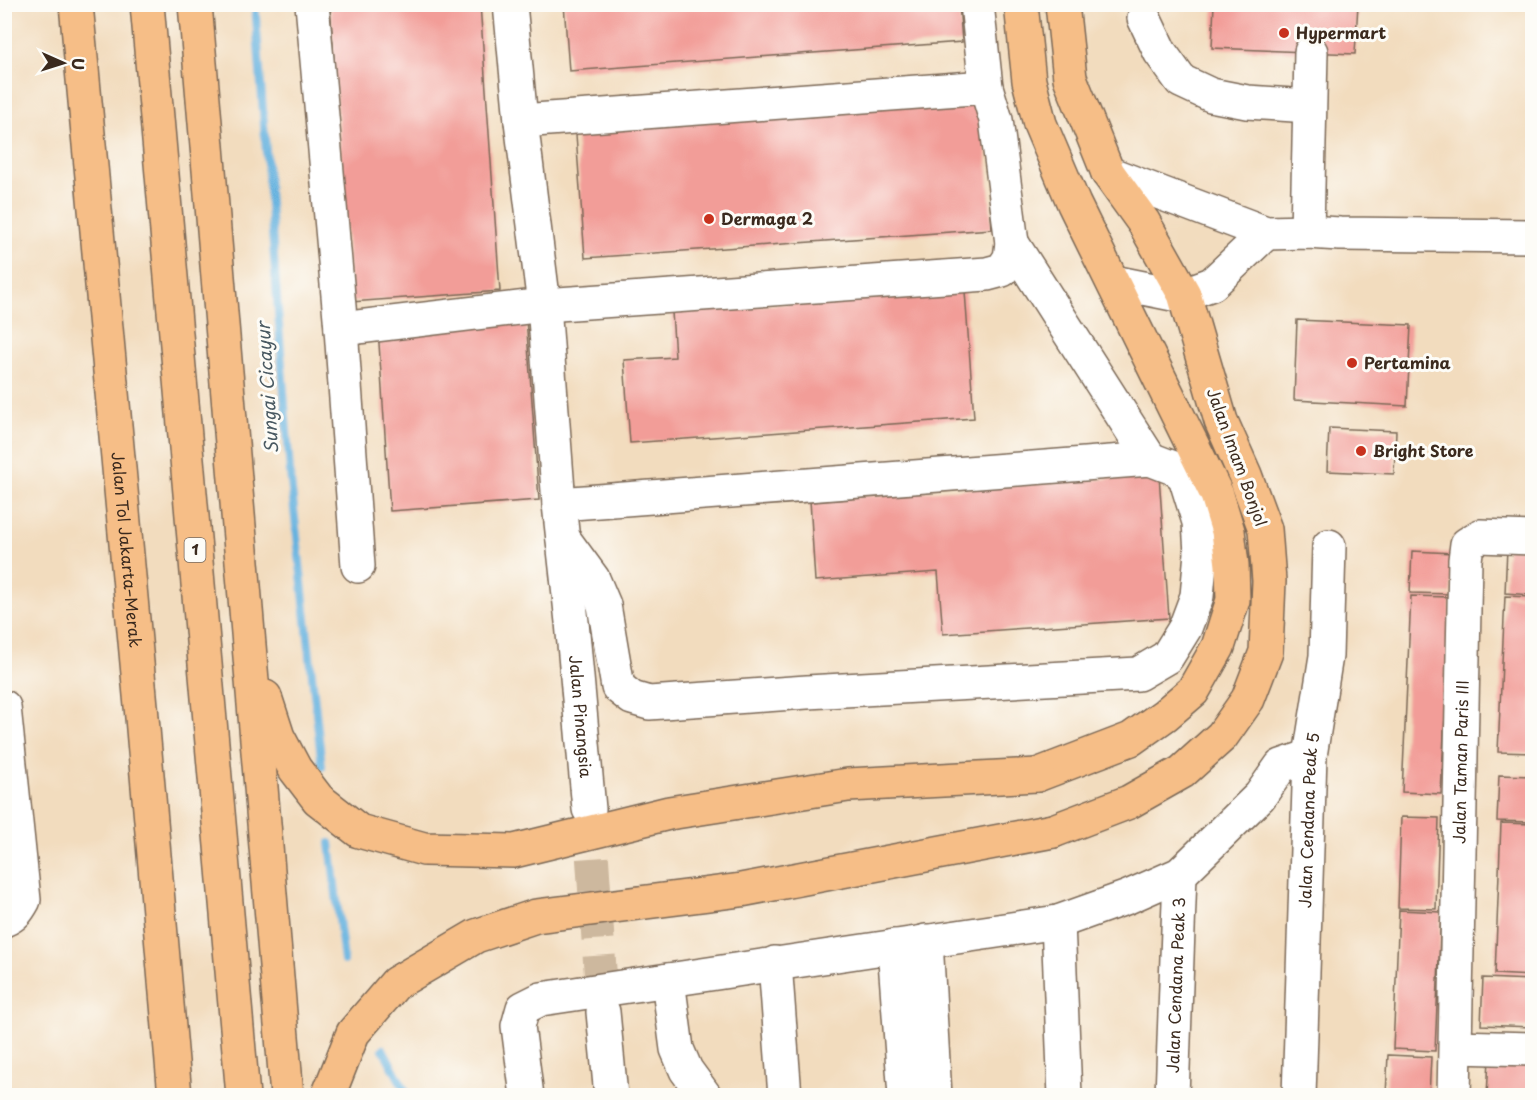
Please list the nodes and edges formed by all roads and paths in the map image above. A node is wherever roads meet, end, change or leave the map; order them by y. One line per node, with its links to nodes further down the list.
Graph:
1 (76, 4): 42 (main road, Jalan Tol Jakarta–Merak)
2 (147, 4): 43 (main road, 1)
3 (195, 4): 29 (main road)
4 (312, 4): 22 (street)
5 (510, 4): 13 (street, Jalan Pinangsia)
6 (977, 4): 11 (street)
7 (1021, 4): 19 (main road, Jalan Imam Bonjol)
8 (1062, 4): 14 (main road, Jalan Imam Bonjol)
9 (1144, 18): 12 (street)
10 (1311, 52): 12 (street)
11 (986, 87): 13 (street); 18 (street)
12 (1310, 106): 15 (street)
13 (521, 121): 21 (street, Jalan Pinangsia)
14 (1108, 173): 16 (street); 20 (main road, Jalan Imam Bonjol)
15 (1307, 232): 16 (street); 17 (street)
16 (1266, 233): 20 (street)
17 (1533, 236)
18 (1012, 243): 21 (street); 23 (street)
19 (1113, 282): 20 (street); 29 (main road, Jalan Imam Bonjol)
20 (1184, 294): 45 (main road, Jalan Imam Bonjol)
21 (544, 305): 22 (street); 24 (street, Jalan Pinangsia)
22 (341, 328): 28 (street)
23 (1150, 459): 24 (street); 25 (street)
24 (559, 504): 25 (street, Jalan Pinangsia)
25 (563, 538): 32 (street, Jalan Pinangsia)
26 (1533, 538): 40 (street, Jalan Taman Paris III)
27 (1329, 546): 31 (street, Jalan Cendana Peak 5)
28 (358, 566)
29 (248, 635): 44 (main road)
30 (4, 706): 34 (street)
31 (1310, 756): 33 (street); 54 (street, Jalan Cendana Peak 5)
32 (589, 809)
33 (1180, 874): 35 (street); 53 (street, Jalan Cendana Peak 3)
34 (4, 920)
35 (1058, 922): 36 (street); 52 (street)
36 (910, 944): 37 (street); 50 (street); 51 (street)
37 (775, 963): 38 (street); 49 (street)
38 (668, 980): 46 (street); 48 (street)
39 (603, 1012): 47 (street)
40 (1456, 1047): 41 (street); 55 (street, Jalan Taman Paris III)
41 (1533, 1049)
42 (175, 1095)
43 (243, 1095)
44 (287, 1095)
45 (328, 1095)
46 (527, 1095)
47 (611, 1095)
48 (705, 1095)
49 (785, 1095)
50 (905, 1095)
51 (935, 1095)
52 (1065, 1095)
53 (1172, 1095)
54 (1299, 1095)
55 (1454, 1095)

